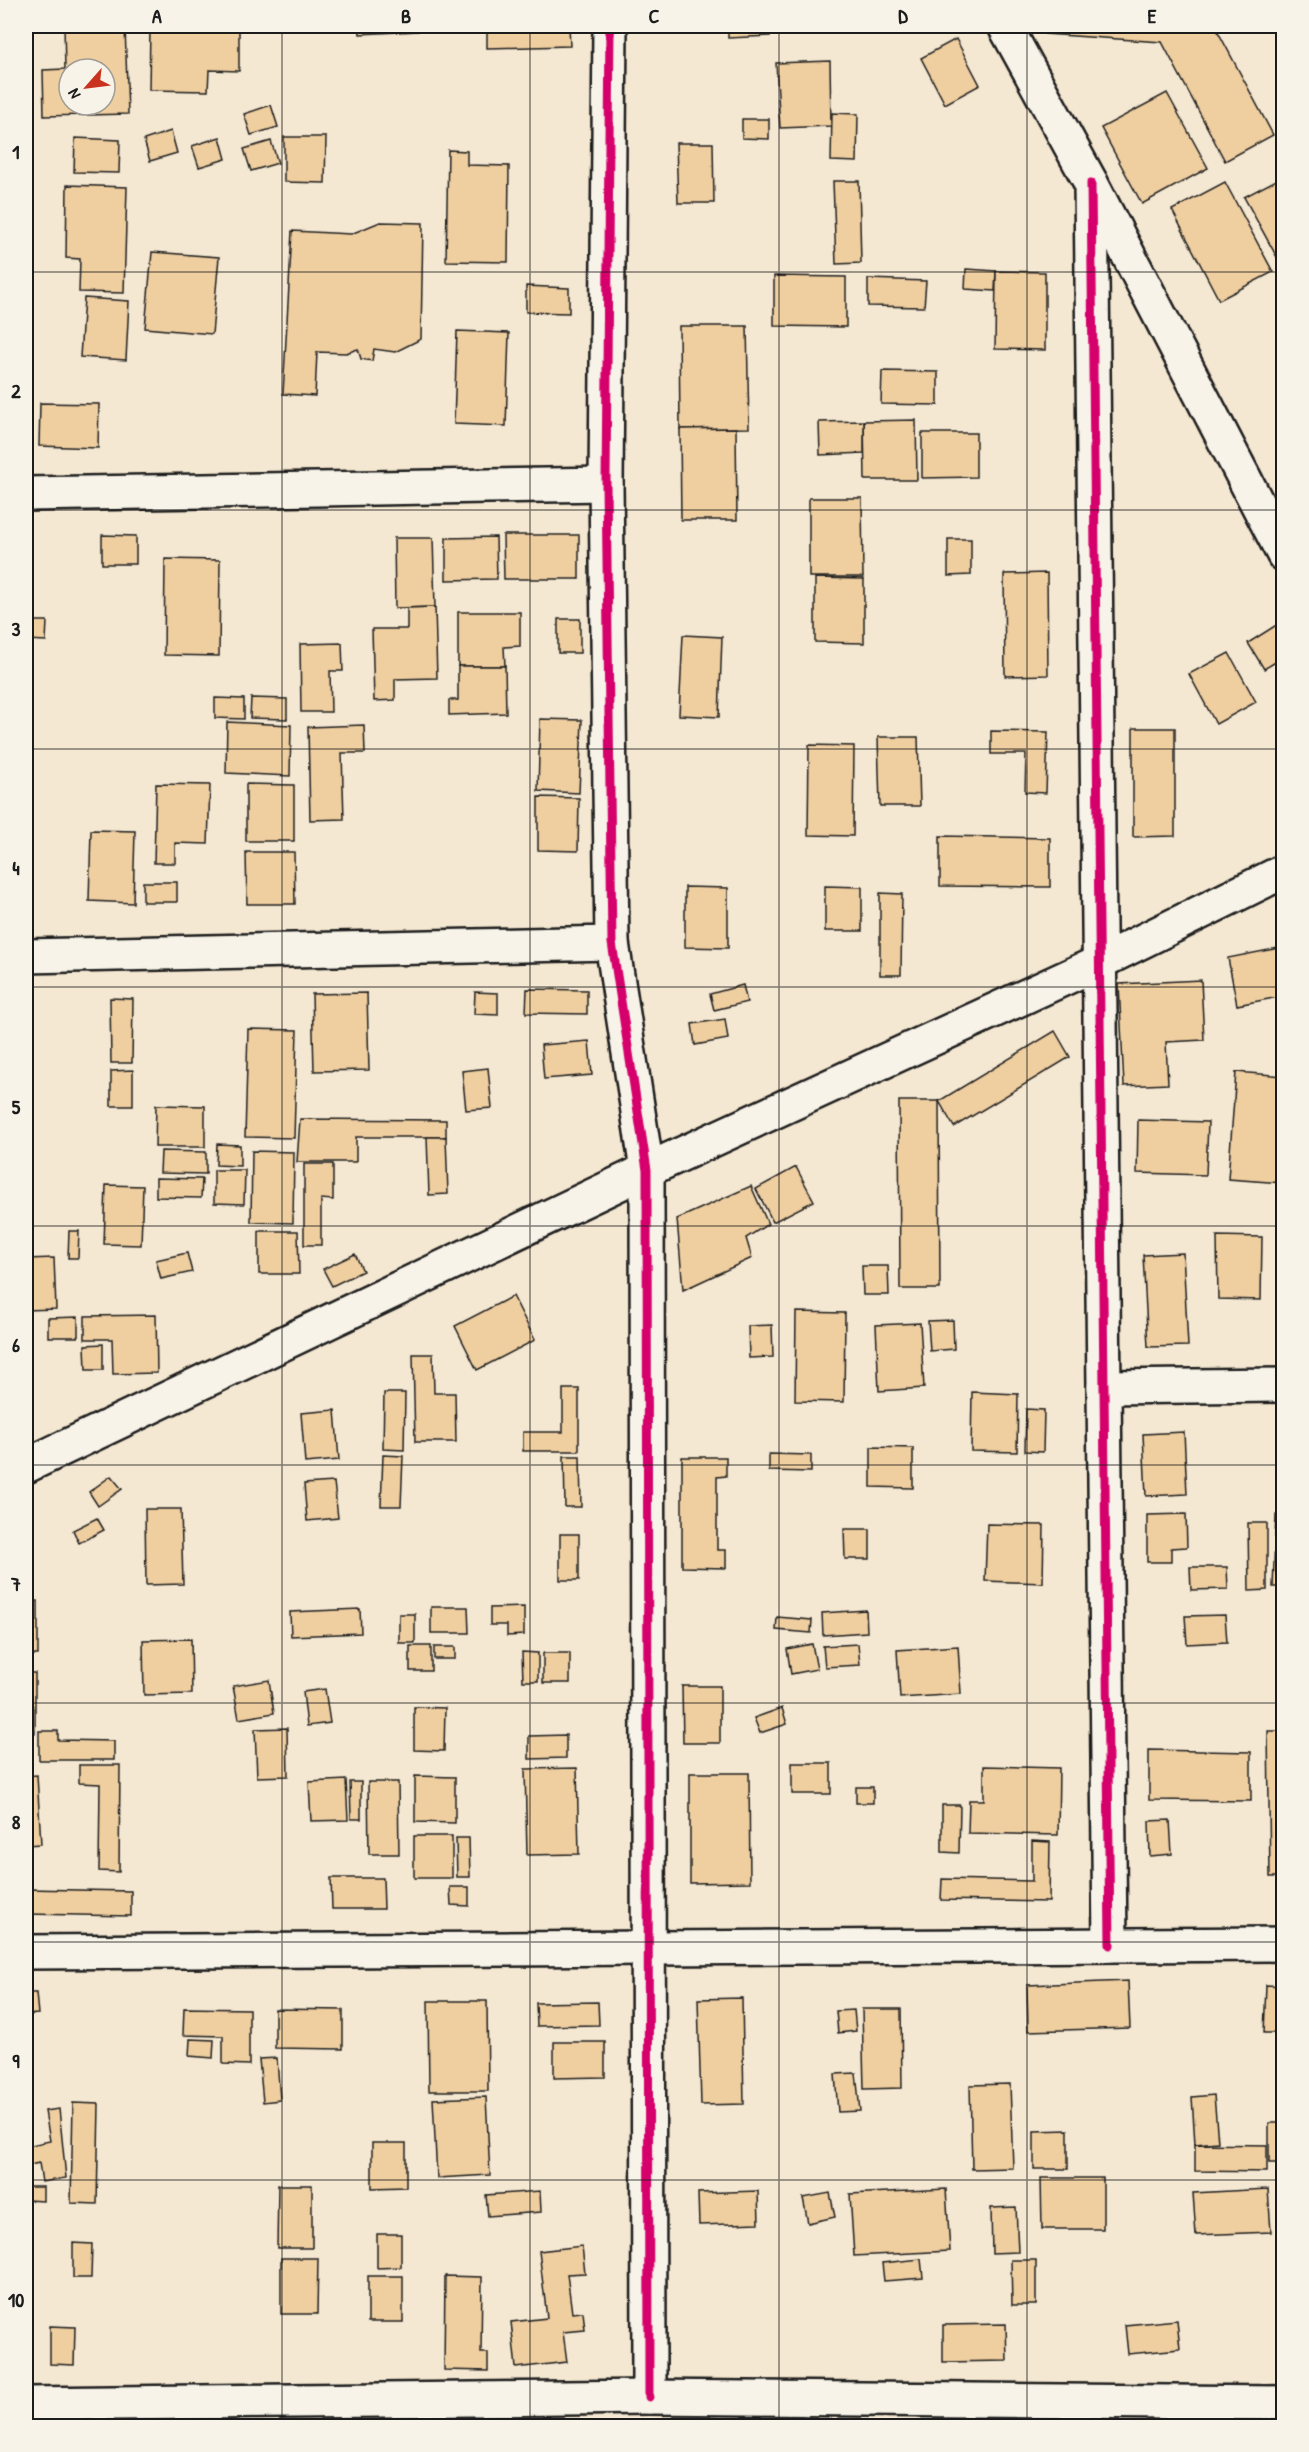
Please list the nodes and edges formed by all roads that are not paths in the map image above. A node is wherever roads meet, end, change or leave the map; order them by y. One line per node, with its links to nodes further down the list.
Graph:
1 (610, 26): 4 (street)
2 (1005, 26): 3 (street)
3 (1091, 183): 6 (street); 10 (street)
4 (606, 484): 5 (street); 8 (street)
5 (26, 494)
6 (1284, 555)
7 (1284, 871): 10 (street)
8 (612, 943): 9 (street); 11 (street)
9 (26, 956)
10 (1100, 962): 11 (street); 13 (street)
11 (647, 1170): 14 (street); 17 (street)
12 (1284, 1385): 13 (street)
13 (1104, 1386): 16 (street)
14 (26, 1466)
15 (1284, 1944): 16 (street)
16 (1110, 1945): 17 (street)
17 (650, 1948): 18 (street); 19 (street)
18 (26, 1952)
19 (649, 2397): 21 (street); 22 (street)
20 (1284, 2403): 22 (street)
21 (26, 2404)
22 (1055, 2414)

